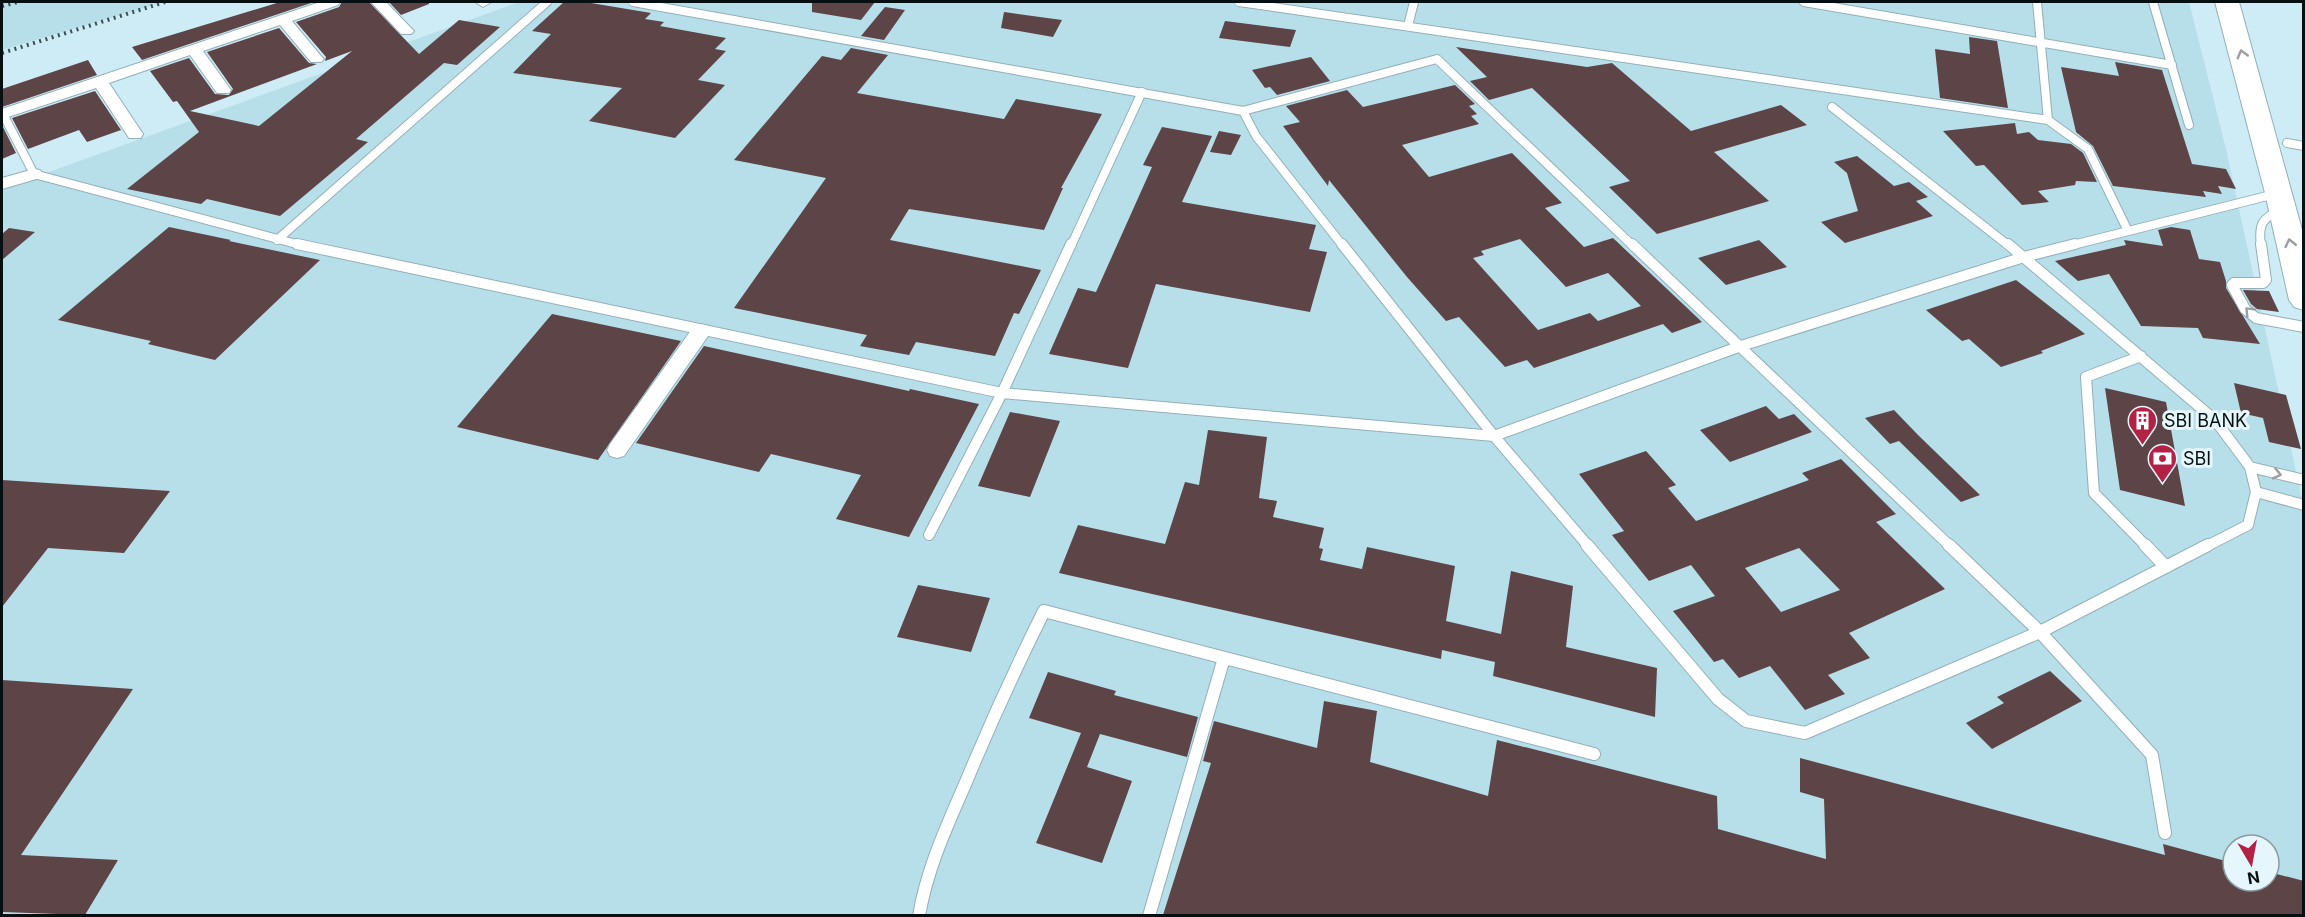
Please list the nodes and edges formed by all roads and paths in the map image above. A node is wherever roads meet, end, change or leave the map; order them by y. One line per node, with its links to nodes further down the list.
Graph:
1 (333, 2): 12 (street)
2 (378, 2): 14 (street)
3 (547, 2): 33 (lane)
4 (633, 2): 21 (lane)
5 (1240, 2): 13 (lane)
6 (1414, 2): 13 (lane)
7 (1804, 2): 15 (lane)
8 (2037, 2): 15 (lane)
9 (2153, 2): 18 (lane)
10 (2227, 2): 28 (main road, one-way to 10)
11 (2247, 2): 28 (main road)
12 (282, 18): 16 (street); 17 (street)
13 (1408, 26): 25 (lane)
14 (405, 31)
15 (2041, 44): 18 (lane); 25 (lane)
16 (193, 48): 19 (street); 20 (street)
17 (315, 59)
18 (2172, 65): 26 (lane)
19 (100, 82): 24 (street); 27 (street)
20 (224, 90)
21 (1142, 92): 23 (lane); 40 (lane)
22 (1832, 107): 34 (lane)
23 (1243, 111): 38 (lane); 41 (lane)
24 (2, 114): 29 (lane)
25 (2048, 120): 32 (lane)
26 (2190, 125)
27 (135, 134)
28 (2288, 152): 31 (main road)
29 (34, 174): 30 (street); 33 (lane)
30 (2, 184)
31 (2288, 202): 32 (lane); 35 (main road, one-way to 31); 36 (lane, one-way to 31)
32 (2127, 229): 34 (lane)
33 (276, 240): 37 (lane)
34 (2025, 257): 38 (lane); 39 (lane)
35 (2304, 300)
36 (2304, 327)
37 (701, 331): 40 (lane); 42 (street)
38 (1741, 346): 41 (lane); 49 (lane)
39 (2141, 356): 43 (lane); 48 (lane)
40 (1002, 393): 41 (lane); 47 (lane)
41 (1494, 436): 49 (lane)
42 (617, 450)
43 (2250, 467): 44 (lane, one-way to 44); 45 (lane)
44 (2304, 480)
45 (2256, 492): 46 (lane); 48 (lane)
46 (2304, 505)
47 (929, 535)
48 (2166, 567): 49 (lane)
49 (2040, 632): 52 (lane)
50 (1224, 658): 51 (lane); 53 (lane); 54 (lane)
51 (1594, 754)
52 (2165, 833)
53 (919, 915)
54 (1149, 915)

